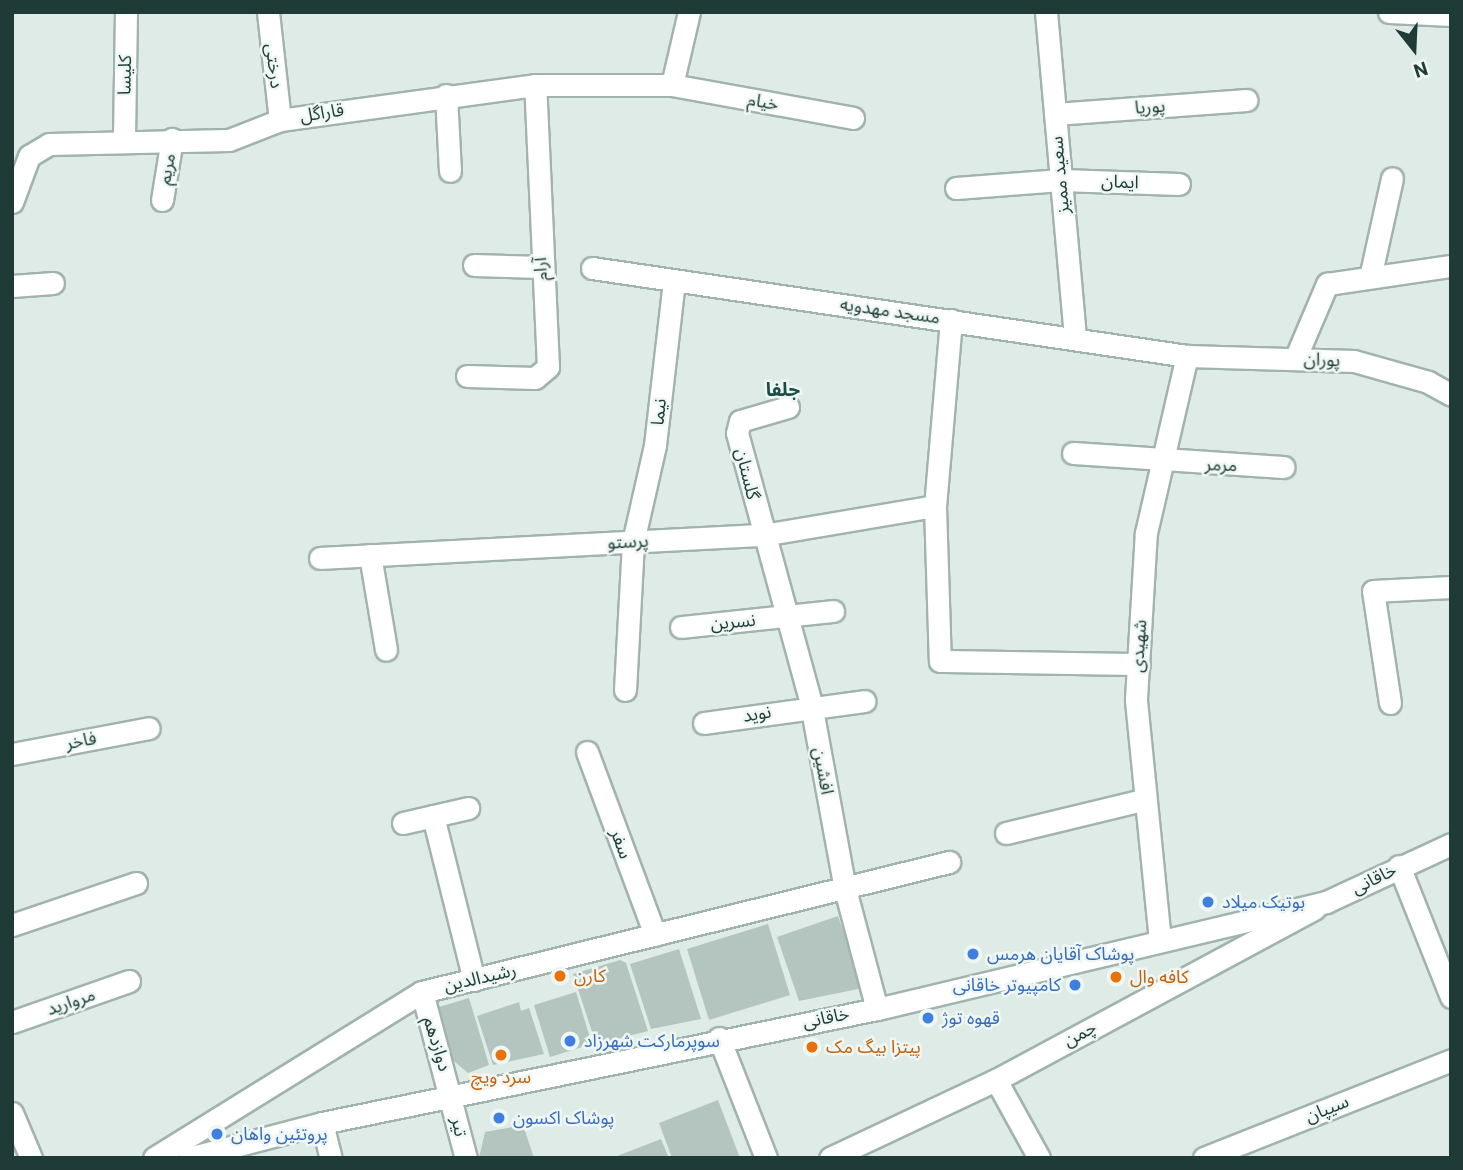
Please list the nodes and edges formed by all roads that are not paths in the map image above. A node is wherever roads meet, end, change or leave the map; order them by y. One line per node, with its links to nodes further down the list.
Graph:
1 (126, 12): 14 (street, کلیسا)
2 (268, 12): 13 (street, درختی)
3 (689, 12): 8 (street)
4 (1046, 12): 11 (street, سعید ممیز)
5 (1390, 12): 6 (street)
6 (1451, 15)
7 (535, 85): 8 (street, قاراگل); 9 (street, قاراگل); 25 (street, آرام)
8 (672, 85): 12 (street, خیام)
9 (446, 95): 13 (street, قاراگل); 16 (street)
10 (1246, 100): 11 (street, پوریا)
11 (1055, 114): 18 (street, سعید ممیز)
12 (853, 118)
13 (280, 120): 15 (street, قاراگل)
14 (124, 138): 15 (street, قاراگل); 22 (street, قاراگل)
15 (172, 139): 21 (street, مریم)
16 (450, 171)
17 (1392, 178): 27 (street)
18 (1061, 180): 19 (street, ایمان); 20 (street, ایمان); 32 (street, سعید ممیز)
19 (1179, 184)
20 (956, 188)
21 (162, 200)
22 (12, 202)
23 (474, 265): 25 (street)
24 (1451, 266): 27 (street)
25 (540, 267): 35 (street, آرام)
26 (592, 268): 28 (street, مسجد مهدویه)
27 (1371, 273): 34 (street)
28 (674, 281): 31 (street, مسجد مهدویه); 43 (street, نیما)
29 (53, 283): 30 (street)
30 (12, 286)
31 (951, 320): 32 (street, مسجد مهدویه); 41 (street)
32 (1075, 338): 33 (street, مسجد مهدویه)
33 (1187, 356): 34 (street, پوران); 39 (street, شهیدی)
34 (1295, 359): 36 (street, پوران)
35 (467, 376)
36 (1451, 395)
37 (788, 407): 42 (street, گلستان)
38 (1073, 453): 39 (street, مرمر)
39 (1158, 463): 40 (street, مرمر); 51 (street, شهیدی)
40 (1284, 467)
41 (935, 506): 42 (street, پرستو); 51 (street)
42 (763, 535): 43 (street, پرستو); 48 (street, افشین)
43 (633, 542): 44 (street, پرستو); 52 (street, نیما)
44 (370, 555): 45 (street, پرستو); 50 (street)
45 (320, 558)
46 (1451, 587): 54 (street)
47 (833, 611): 48 (street, نسرین)
48 (786, 617): 49 (street, نسرین); 55 (street, افشین)
49 (681, 627)
50 (386, 650)
51 (1139, 664): 60 (street, شهیدی)
52 (625, 690)
53 (865, 701): 55 (street, نوید)
54 (1390, 703)
55 (811, 704): 56 (street, نوید); 69 (street, افشین)
56 (704, 723)
57 (149, 727): 59 (street, فاخر)
58 (587, 752): 72 (street, سفر)
59 (12, 754)
60 (1142, 800): 64 (street); 73 (street, شهیدی)
61 (468, 808): 62 (street)
62 (433, 816): 63 (street); 74 (street)
63 (403, 823)
64 (1006, 833)
65 (1451, 844): 67 (street, خاقانی)
66 (949, 862): 69 (street, رشیدالدین)
67 (1399, 866): 70 (street, خاقانی); 77 (street)
68 (136, 883): 71 (street)
69 (845, 889): 72 (street, رشیدالدین); 78 (street, افشین)
70 (1326, 902): 73 (street, خاقانی); 82 (street, چمن)
71 (12, 925)
72 (655, 935): 74 (street, رشیدالدین)
73 (1160, 940): 78 (street, خاقانی)
74 (474, 980): 76 (street, رشیدالدین)
75 (129, 981): 79 (street, مروارید)
76 (422, 992): 83 (street, دوازدهم); 87 (street, رشیدالدین)
77 (1451, 996)
78 (877, 1009): 80 (street, خاقانی)
79 (12, 1022)
80 (719, 1038): 83 (street, خاقانی); 91 (street)
81 (1451, 1059): 94 (street, سیپان)
82 (996, 1080): 92 (street, چمن); 93 (street)
83 (453, 1096): 85 (street, خاقانی); 90 (street, تیر)
84 (12, 1113): 86 (street)
85 (322, 1123): 88 (street, خاقانی); 89 (street)
86 (31, 1158)
87 (153, 1158)
88 (189, 1158)
89 (331, 1158)
90 (466, 1158)
91 (766, 1158)
92 (830, 1158)
93 (1040, 1158)
94 (1204, 1158)

